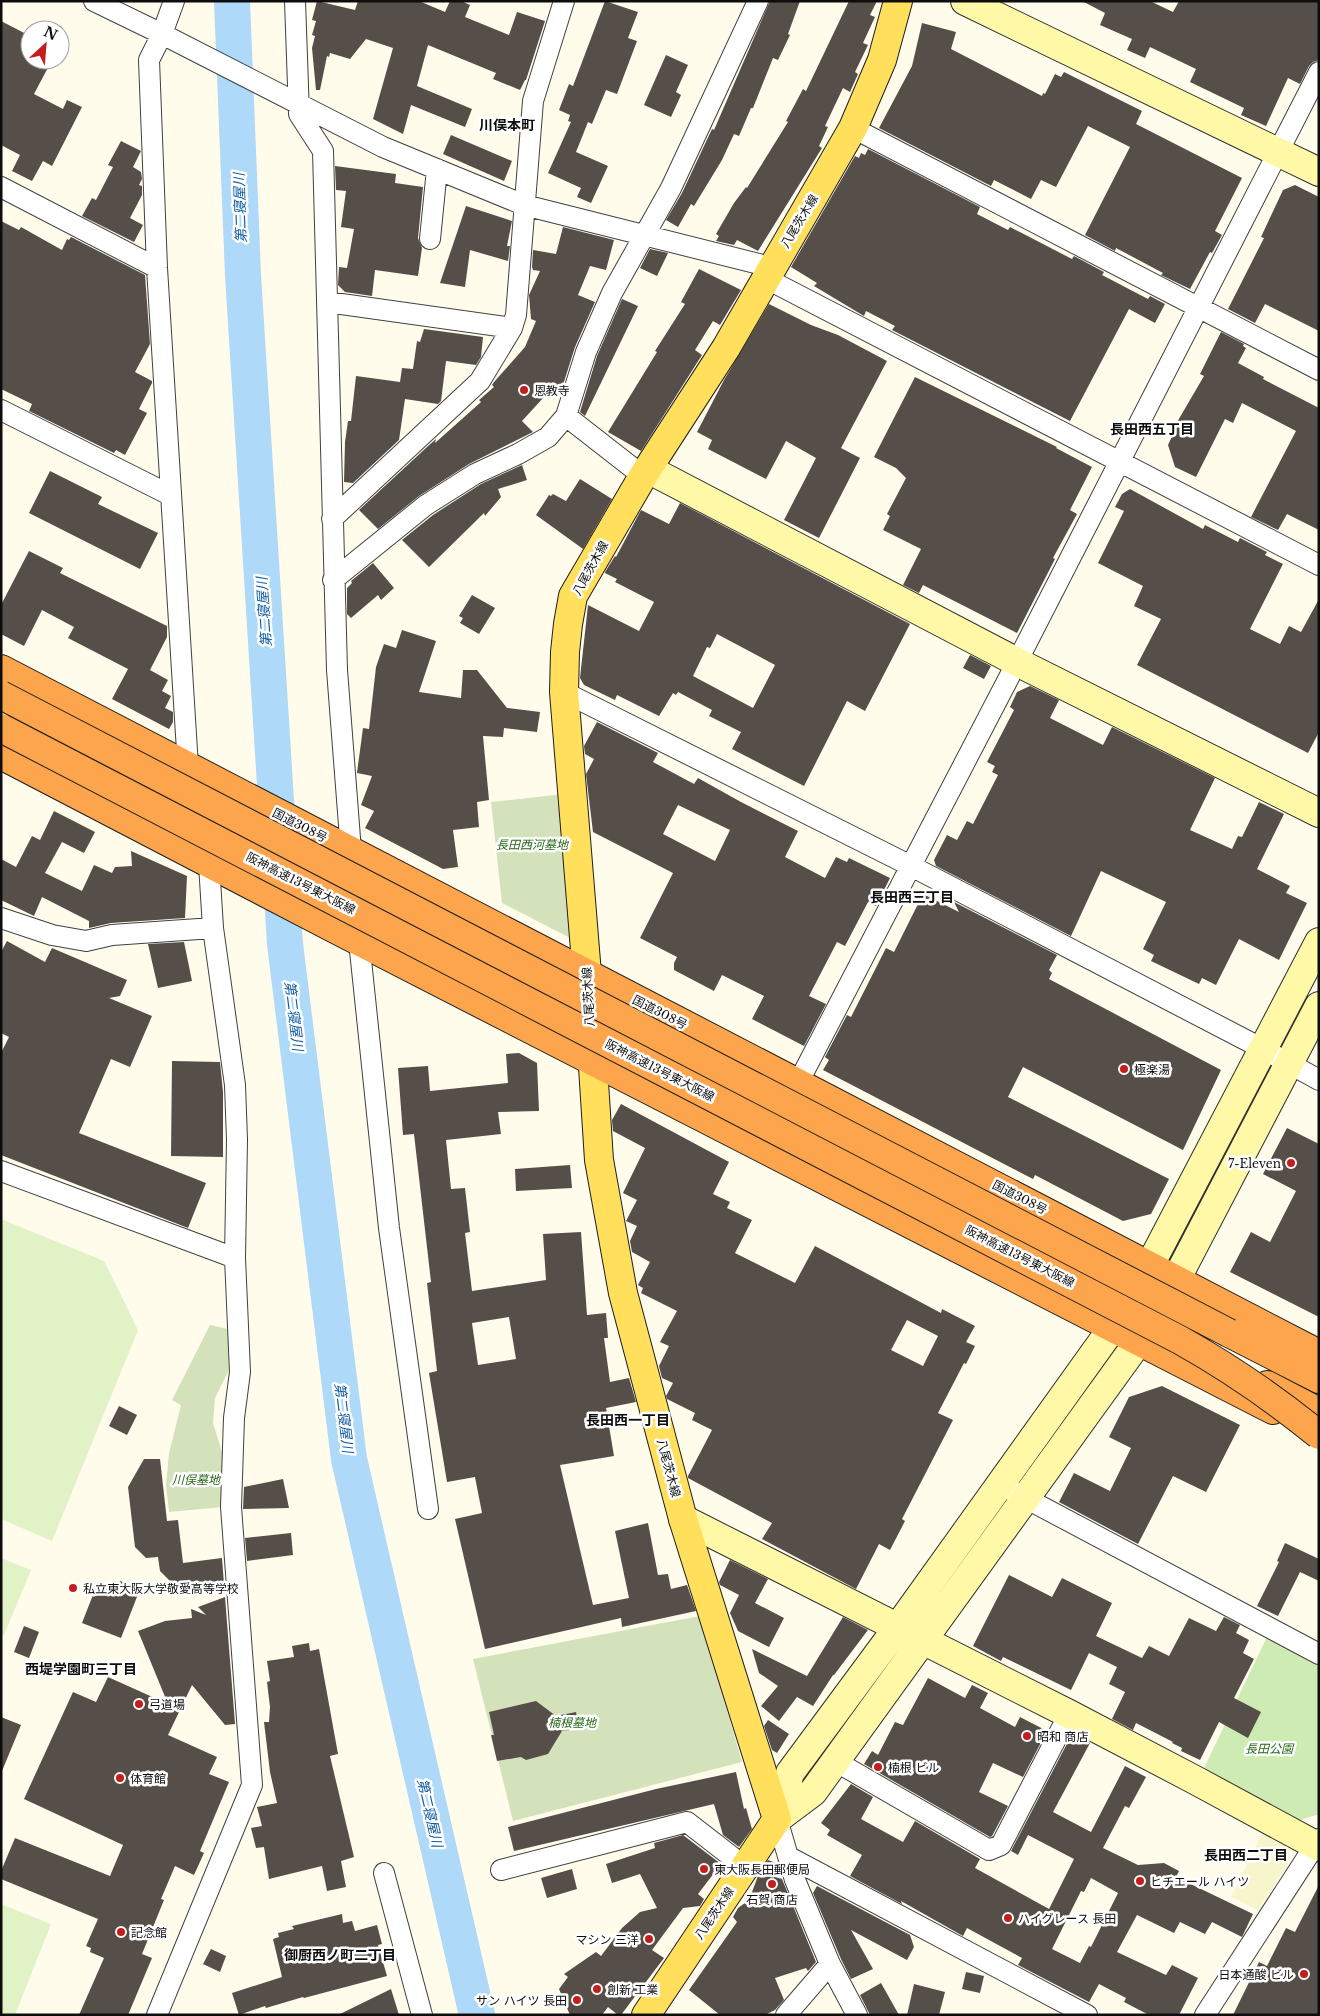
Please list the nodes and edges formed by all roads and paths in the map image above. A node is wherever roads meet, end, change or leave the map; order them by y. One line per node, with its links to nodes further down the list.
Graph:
1 (94, 1): 8 (street)
2 (174, 1): 8 (street)
3 (294, 1): 10 (street)
4 (564, 1): 16 (street)
5 (758, 1): 17 (street)
6 (898, 1): 11 (main road, 八尾茨木線)
7 (965, 1): 12 (street)
8 (162, 34): 10 (street); 19 (street)
9 (1319, 72): 12 (street)
10 (298, 103): 13 (street); 21 (street)
11 (853, 128): 20 (main road, 八尾茨木線); 22 (street)
12 (1278, 154): 14 (street); 22 (street)
13 (437, 170): 16 (street); 18 (street)
14 (1319, 172)
15 (1, 187): 19 (street)
16 (524, 205): 17 (street); 23 (street)
17 (643, 235): 20 (street); 26 (street)
18 (430, 239)
19 (157, 268): 29 (street)
20 (768, 272): 27 (street); 28 (main road, 八尾茨木線)
21 (327, 302): 23 (street); 30 (street)
22 (1198, 308): 24 (street); 27 (street)
23 (512, 328): 30 (street)
24 (1319, 370)
25 (1, 410): 29 (street)
26 (566, 416): 28 (street); 32 (street)
27 (1119, 463): 31 (street); 33 (street)
28 (645, 473): 33 (street); 35 (main road, 八尾茨木線)
29 (170, 495): 39 (street)
30 (332, 518): 32 (street)
31 (1319, 565)
32 (333, 580): 41 (street)
33 (1017, 662): 40 (street); 42 (street)
34 (1, 669): 39 (highway, 国道308号)
35 (564, 692): 42 (street); 48 (main road, 八尾茨木線)
36 (1, 695): 63 (highway, bridge)
37 (1, 728): 60 (highway, 阪神高速13号東大阪線, bridge)
38 (1, 755): 43 (highway)
39 (198, 772): 41 (highway, 国道308号)
40 (1319, 813)
41 (342, 846): 48 (highway, 国道308号)
42 (911, 866): 50 (street); 54 (street)
43 (218, 868): 45 (street); 46 (highway)
44 (1, 918): 45 (street)
45 (212, 928): 56 (street)
46 (349, 936): 51 (highway); 68 (street)
47 (1319, 942): 50 (street)
48 (587, 974): 51 (main road, 八尾茨木線); 54 (highway, 国道308号)
49 (1319, 1006): 52 (street)
50 (1263, 1049): 52 (street); 57 (street)
51 (592, 1060): 59 (highway); 69 (main road, 八尾茨木線)
52 (1288, 1064): 53 (street); 58 (street)
53 (1319, 1080)
54 (798, 1083): 57 (highway, 国道308号)
55 (1, 1171): 56 (street)
56 (235, 1258): 81 (street)
57 (1150, 1265): 58 (highway, 国道308号); 59 (street)
58 (1177, 1278): 61 (street); 62 (highway, 国道308号)
59 (1113, 1328): 61 (highway); 66 (street)
60 (1180, 1340): 64 (highway, 阪神高速13号東大阪線, bridge); 65 (highway, bridge)
61 (1139, 1341): 65 (highway); 67 (street)
62 (1319, 1354)
63 (1319, 1379)
64 (1319, 1412)
65 (1319, 1435)
66 (1000, 1485): 67 (street); 70 (street)
67 (1024, 1498): 70 (street); 71 (street)
68 (428, 1508)
69 (683, 1519): 70 (street); 74 (main road, 八尾茨木線)
70 (910, 1633): 72 (street); 73 (street); 74 (street)
71 (1319, 1654)
72 (1069, 1714): 73 (street); 75 (street)
73 (835, 1761): 74 (street)
74 (777, 1819): 76 (street); 77 (main road, 八尾茨木線)
75 (1318, 1844): 87 (street)
76 (789, 1857): 80 (street); 86 (street)
77 (745, 1867): 78 (street); 83 (main road, 八尾茨木線)
78 (501, 1870)
79 (384, 1873): 82 (street)
80 (830, 1964): 84 (street); 85 (street)
81 (157, 2015)
82 (422, 2015)
83 (646, 2015)
84 (786, 2015)
85 (857, 2015)
86 (1088, 2015)
87 (1205, 2015)

